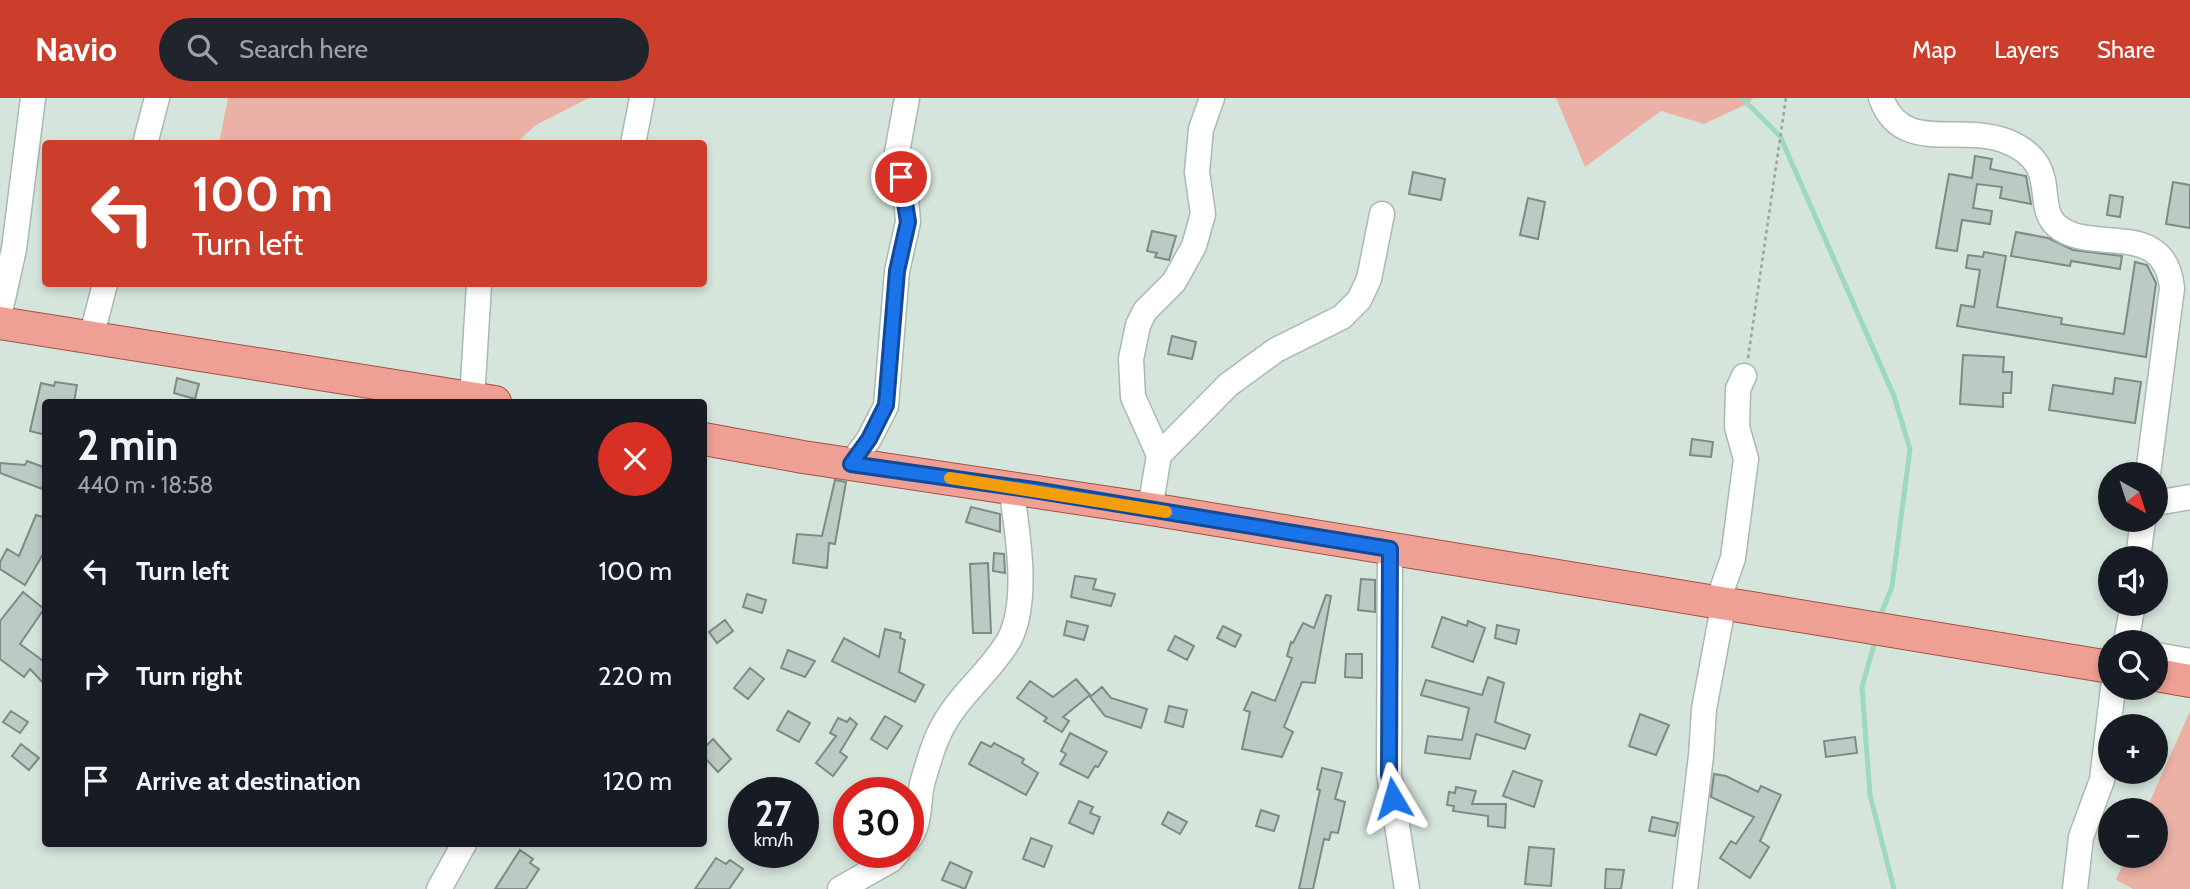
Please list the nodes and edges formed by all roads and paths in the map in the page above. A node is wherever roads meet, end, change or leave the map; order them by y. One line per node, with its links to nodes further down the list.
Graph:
1 (33, 98): 13 (street)
2 (157, 98): 8 (street)
3 (642, 98): 9 (street)
4 (907, 98): 22 (street)
5 (1212, 98): 20 (street)
6 (1786, 98): 16 (path)
7 (1881, 98): 21 (street)
8 (146, 140)
9 (634, 140)
10 (1382, 214): 20 (street)
11 (104, 287): 15 (street)
12 (479, 287): 18 (street)
13 (0, 312)
14 (0, 323): 15 (main road)
15 (92, 338): 17 (main road)
16 (1744, 376): 28 (street)
17 (469, 399)
18 (481, 399)
19 (707, 440): 22 (main road)
20 (1159, 455): 26 (street)
21 (2150, 462)
22 (851, 464): 23 (main road)
23 (1011, 487): 26 (main road); 35 (street)
24 (2190, 497): 25 (street)
25 (2168, 501)
26 (1150, 509): 27 (main road)
27 (1390, 549): 28 (main road); 40 (street)
28 (1721, 601): 31 (main road); 41 (street)
29 (2168, 657): 30 (street)
30 (2190, 661)
31 (2098, 665)
32 (2168, 677): 33 (main road)
33 (2190, 681)
34 (2112, 700): 42 (street)
35 (924, 778)
36 (462, 847): 38 (street)
37 (877, 868): 39 (street)
38 (439, 889)
39 (840, 889)
40 (1407, 889)
41 (1685, 889)
42 (2075, 889)

